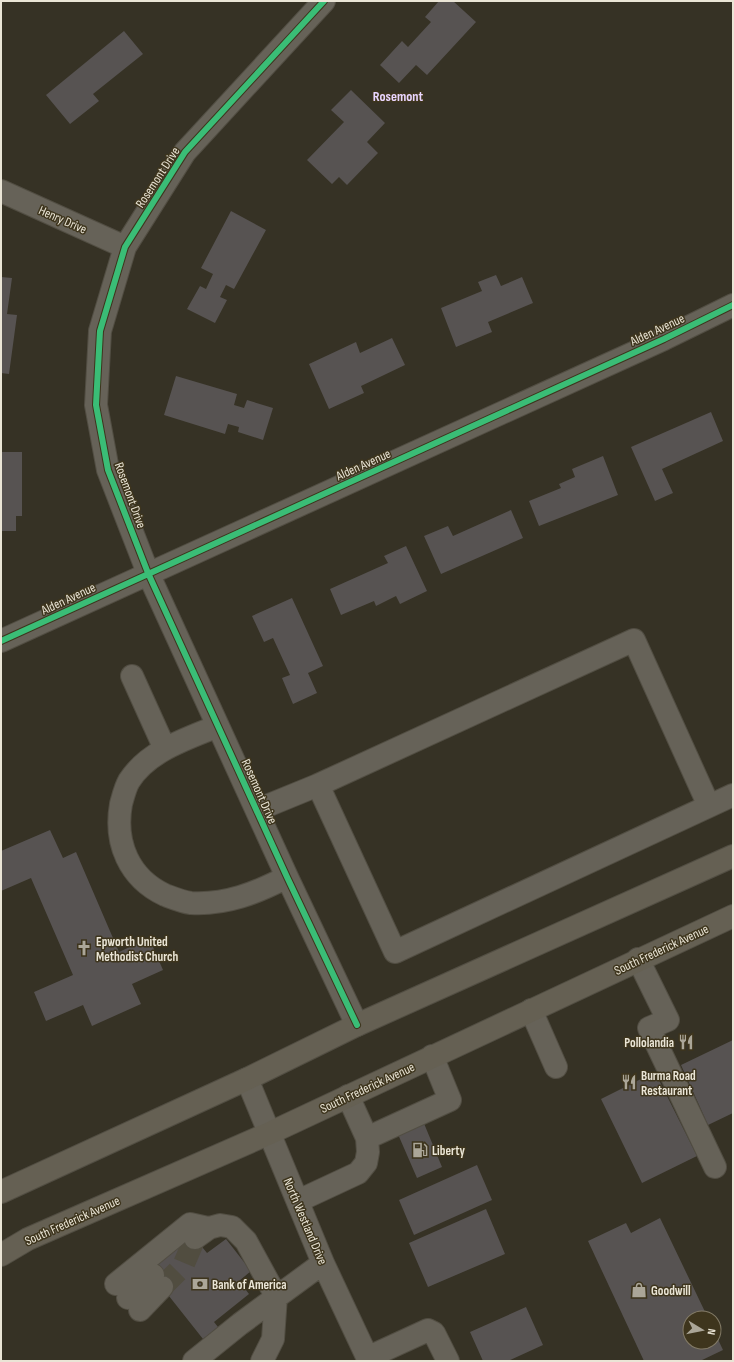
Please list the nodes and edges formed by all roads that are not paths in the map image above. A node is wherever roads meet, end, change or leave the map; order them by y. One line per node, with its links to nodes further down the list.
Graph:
1 (324, 1): 3 (street, Rosemont Drive)
2 (1, 191): 3 (street, Henry Drive)
3 (125, 247): 5 (street, Rosemont Drive)
4 (733, 305): 5 (street, Alden Avenue)
5 (148, 574): 6 (street, Alden Avenue); 8 (street, Rosemont Drive)
6 (1, 641)
7 (132, 676): 9 (street)
8 (218, 726): 9 (street); 13 (street, Rosemont Drive)
9 (165, 749): 15 (street)
10 (318, 785): 12 (street); 12 (street); 13 (street)
11 (733, 795): 12 (street)
12 (709, 806)
13 (257, 810): 15 (street, Rosemont Drive)
14 (733, 856): 19 (main road)
15 (287, 877): 19 (street, Rosemont Drive)
16 (733, 916): 17 (main road, South Frederick Avenue)
17 (638, 960): 18 (main road, South Frederick Avenue); 26 (street)
18 (531, 1010): 20 (main road, South Frederick Avenue); 21 (street)
19 (357, 1025): 22 (main road)
20 (432, 1056): 23 (main road, South Frederick Avenue); 25 (street)
21 (556, 1067)
22 (248, 1079): 24 (street, North Westland Drive); 27 (main road)
23 (348, 1096): 24 (main road, South Frederick Avenue); 25 (street)
24 (270, 1133): 28 (street, North Westland Drive); 29 (main road, South Frederick Avenue)
25 (366, 1138): 28 (street)
26 (715, 1167)
27 (1, 1192)
28 (298, 1201): 30 (street, North Westland Drive)
29 (1, 1255)
30 (323, 1263): 32 (street); 33 (street, North Westland Drive)
31 (157, 1281): 32 (street)
32 (276, 1296): 34 (street); 35 (street)
33 (368, 1360): 36 (street)
34 (194, 1361)
35 (262, 1361)
36 (448, 1361)

